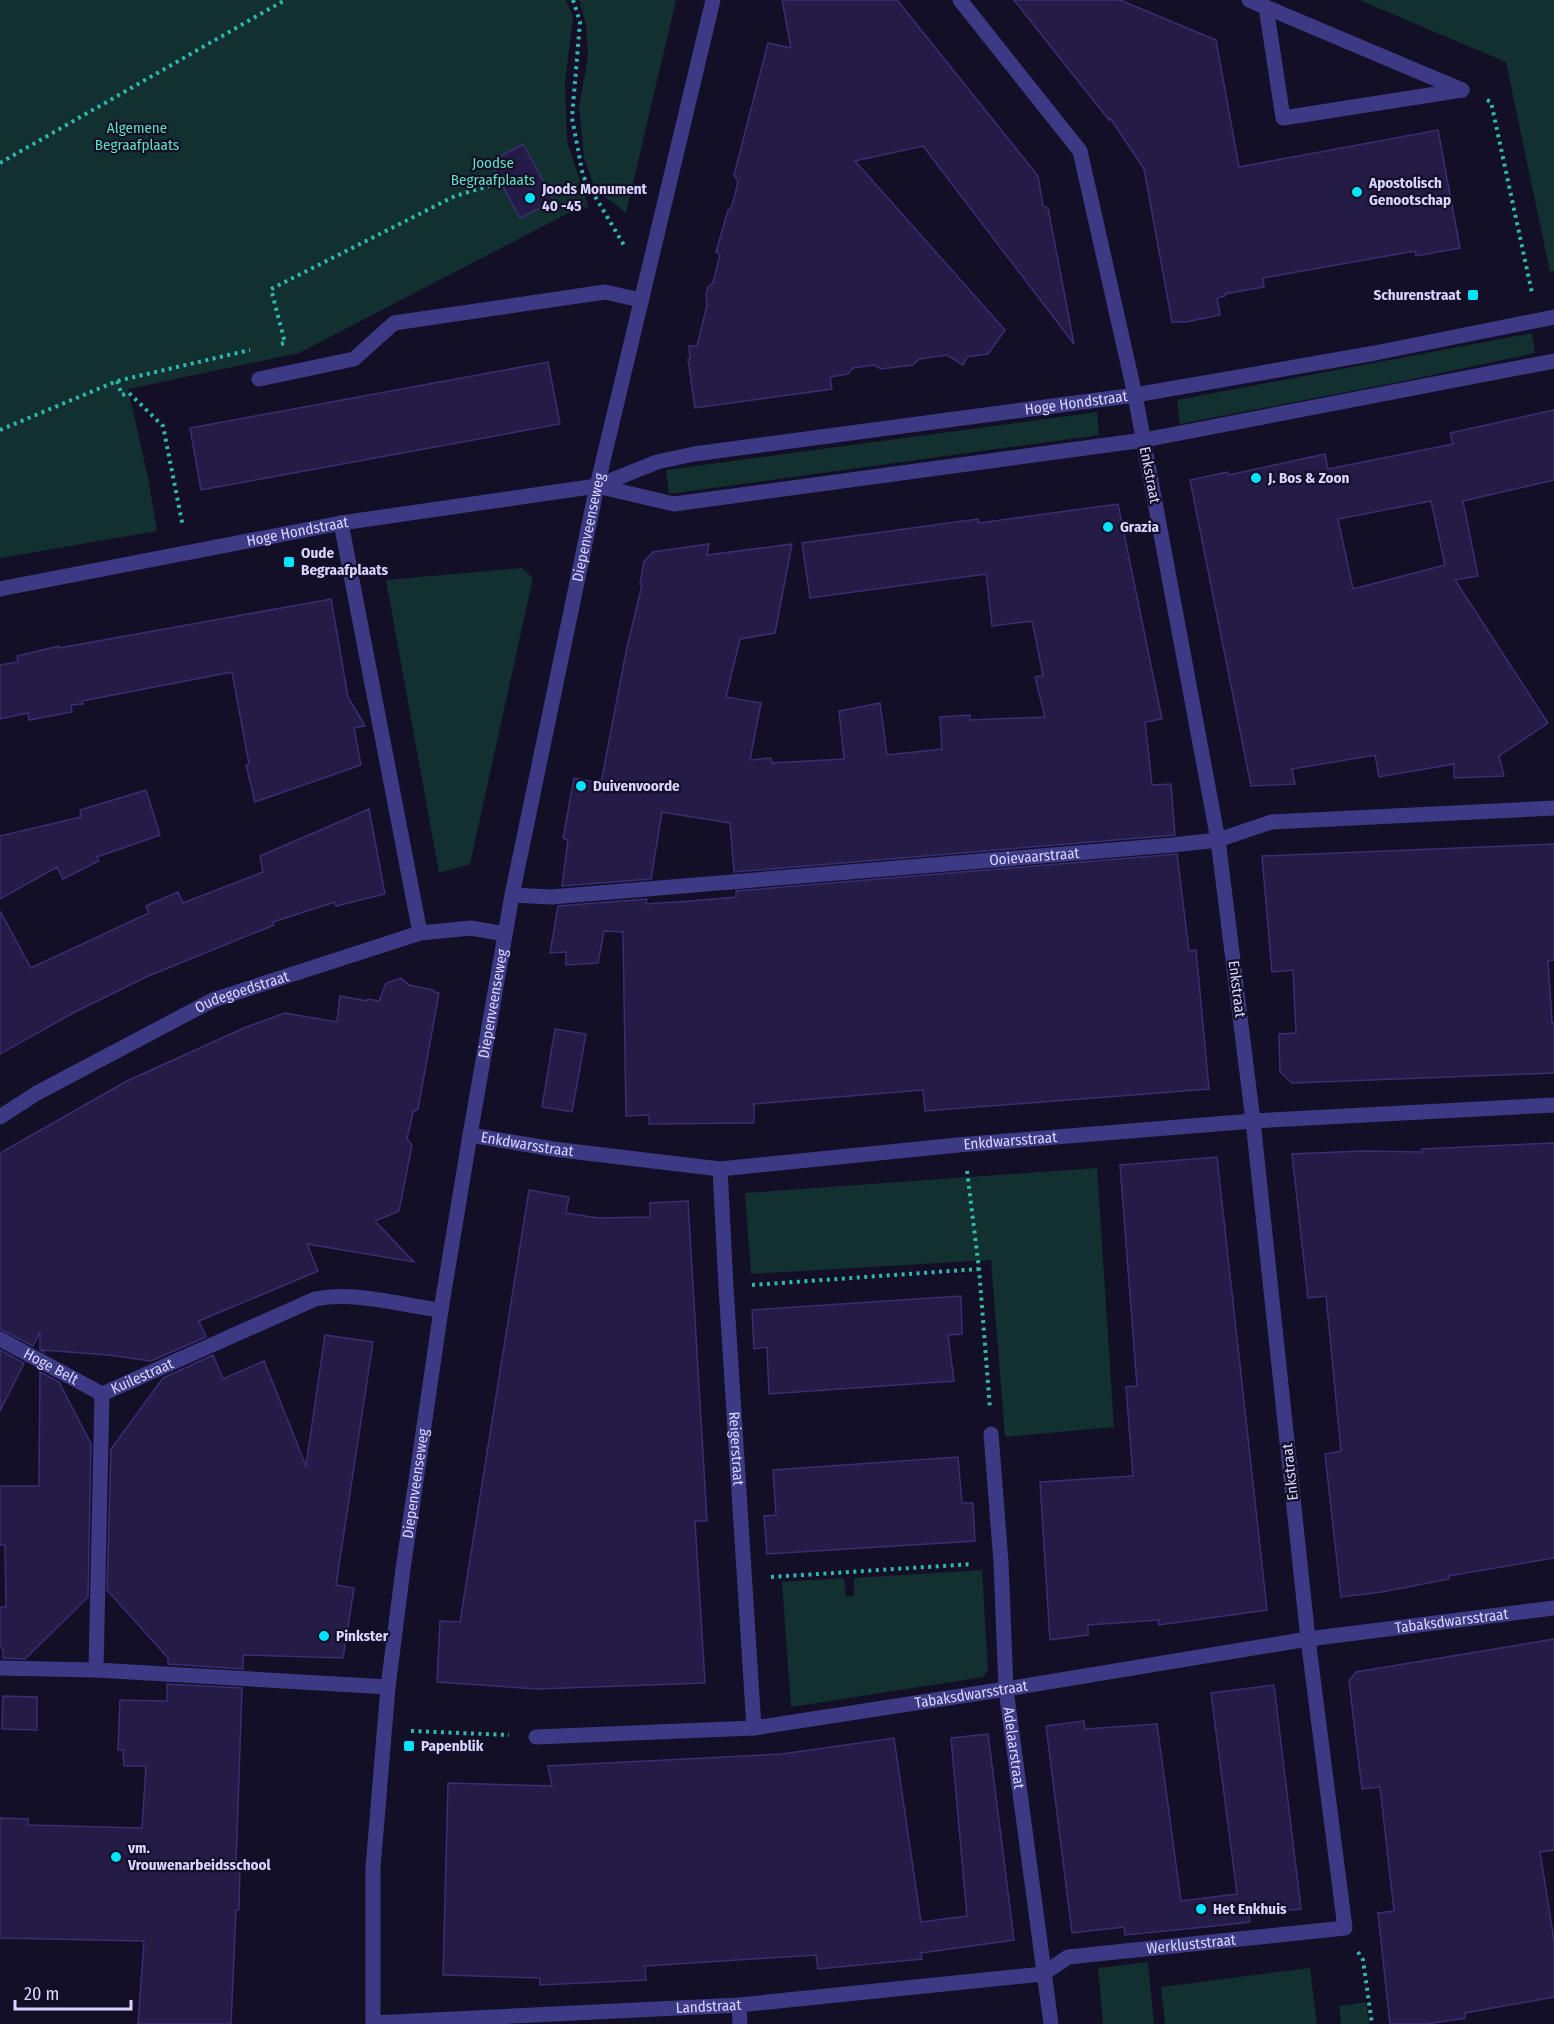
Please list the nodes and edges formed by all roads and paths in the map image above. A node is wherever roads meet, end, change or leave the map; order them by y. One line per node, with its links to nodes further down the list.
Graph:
1 (285, 0): 8 (path)
2 (573, 0): 10 (path)
3 (713, 0): 10 (street, Diepenveenseweg)
4 (960, 0): 19 (street, Enkstraat)
5 (1249, 0): 6 (street)
6 (1266, 7): 7 (street); 7 (street)
7 (1462, 90): 13 (path)
8 (0, 163)
9 (489, 186): 14 (path)
10 (645, 282): 11 (street, Diepenveenseweg)
11 (640, 300): 17 (street); 22 (street, Diepenveenseweg)
12 (1554, 317): 13 (street, Hoge Hondstraat)
13 (1538, 320): 19 (street, Hoge Hondstraat)
14 (274, 345)
15 (251, 350): 18 (path)
16 (1554, 361): 21 (street, Hoge Hondstraat)
17 (259, 379)
18 (117, 381): 20 (path); 24 (path)
19 (1135, 395): 21 (street, Enkstraat); 22 (street, Hoge Hondstraat)
20 (0, 430)
21 (1144, 440): 22 (street, Hoge Hondstraat); 27 (street, Enkstraat)
22 (597, 486): 23 (street, Hoge Hondstraat); 28 (street, Diepenveenseweg)
23 (341, 523): 24 (street, Hoge Hondstraat); 29 (street)
24 (188, 551): 25 (street, Hoge Hondstraat)
25 (0, 589)
26 (1554, 808): 27 (street, Ooievaarstraat)
27 (1218, 840): 28 (street, Ooievaarstraat); 33 (street, Enkstraat)
28 (512, 895): 30 (street, Diepenveenseweg)
29 (420, 933): 30 (street, Oudegoedstraat); 32 (street, Oudegoedstraat)
30 (505, 934): 34 (street, Diepenveenseweg)
31 (1554, 1105): 33 (street, Enkdwarsstraat)
32 (0, 1117)
33 (1253, 1121): 35 (street, Enkdwarsstraat); 46 (street, Enkstraat)
34 (470, 1135): 36 (street, Enkdwarsstraat); 39 (street, Diepenveenseweg)
35 (958, 1145): 36 (street, Enkdwarsstraat); 37 (path)
36 (720, 1169): 38 (street, Reigerstraat)
37 (979, 1269): 38 (path); 42 (path)
38 (726, 1287): 44 (street, Reigerstraat)
39 (441, 1310): 41 (street, Kuilestraat); 49 (street, Diepenveenseweg)
40 (0, 1338): 41 (street, Hoge Belt)
41 (102, 1394): 48 (street, Kuilestraat)
42 (992, 1434): 43 (street, Adelaarstraat)
43 (1001, 1562): 44 (path); 50 (street, Adelaarstraat)
44 (744, 1578): 51 (street, Reigerstraat)
45 (1554, 1608): 46 (street, Tabaksdwarsstraat)
46 (1308, 1639): 50 (street, Tabaksdwarsstraat); 54 (street, Enkstraat)
47 (0, 1668): 48 (street)
48 (96, 1670): 49 (street)
49 (388, 1687): 52 (street, Diepenveenseweg)
50 (1006, 1689): 51 (street, Tabaksdwarsstraat); 55 (street, Adelaarstraat)
51 (754, 1728): 53 (street, Tabaksdwarsstraat)
52 (384, 1730): 53 (path); 57 (street, Diepenveenseweg)
53 (536, 1737)
54 (1345, 1928): 55 (street, Werkluststraat); 60 (path)
55 (1043, 1974): 56 (street, Landstraat); 59 (street, Adelaarstraat)
56 (739, 2005): 57 (street, Landstraat); 58 (street)
57 (373, 2024)
58 (740, 2024)
59 (1051, 2024)
60 (1372, 2024)

